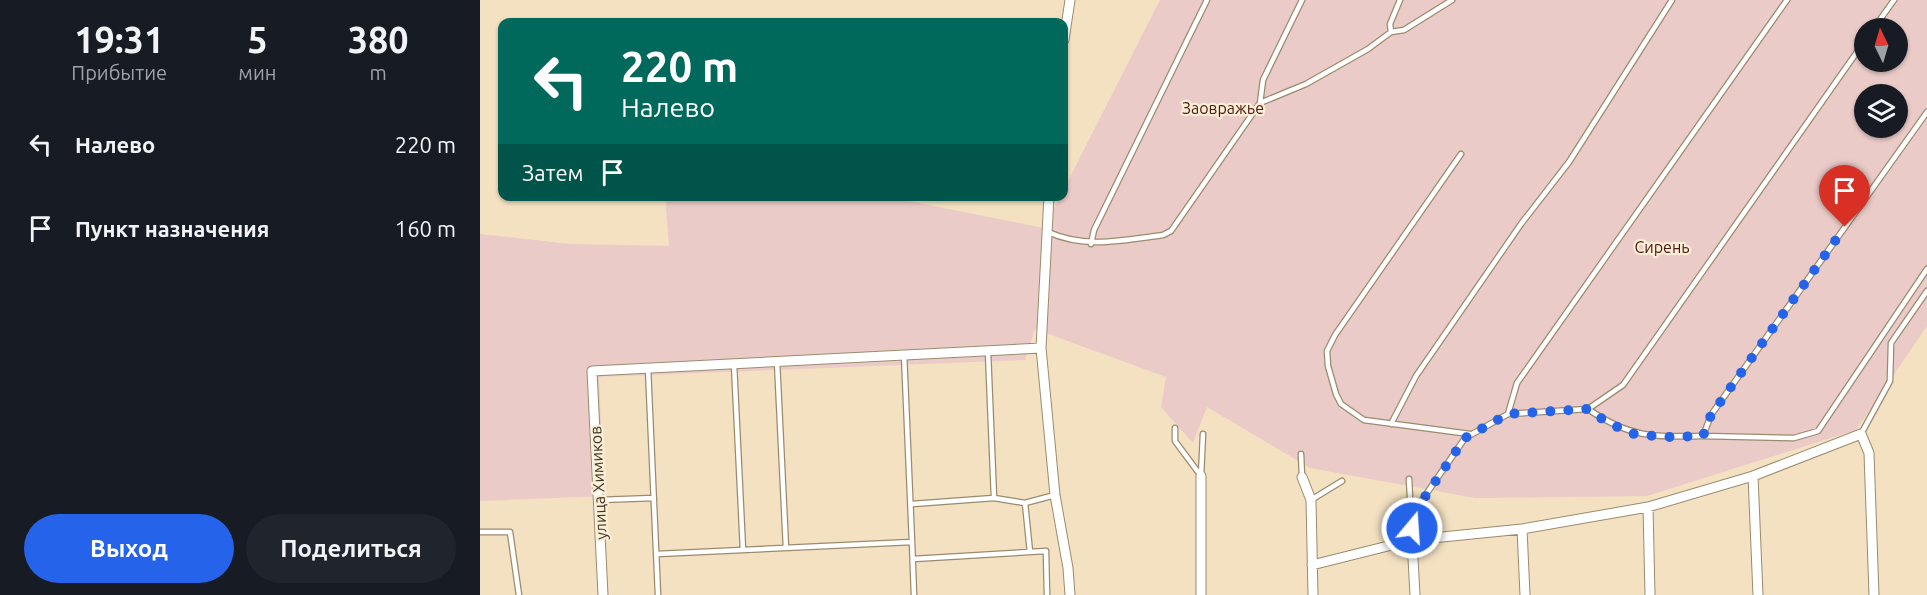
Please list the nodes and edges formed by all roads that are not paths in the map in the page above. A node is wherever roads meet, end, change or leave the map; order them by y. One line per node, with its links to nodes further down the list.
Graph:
1 (1070, 0): 9 (street)
2 (1207, 0): 18 (lane)
3 (1302, 0): 13 (lane)
4 (1400, 0): 11 (lane)
5 (1452, 0): 11 (lane)
6 (1672, 0): 29 (lane)
7 (1787, 0): 28 (lane)
8 (1894, 0): 10 (lane)
9 (1067, 18)
10 (1881, 18)
11 (1391, 32): 13 (lane)
12 (1854, 56): 27 (lane)
13 (1260, 103): 18 (lane)
14 (1927, 112): 34 (lane)
15 (1461, 154): 29 (lane)
16 (1049, 201): 17 (street)
17 (1048, 232): 18 (lane); 21 (street)
18 (1091, 244)
19 (1927, 269): 34 (lane)
20 (1927, 291): 33 (lane)
21 (1041, 348): 22 (street); 41 (street)
22 (988, 352): 23 (street); 43 (lane)
23 (904, 354): 24 (street); 47 (lane)
24 (777, 362): 25 (street); 54 (lane)
25 (734, 364): 26 (street); 55 (lane)
26 (648, 368): 42 (lane); 44 (street, улица Химиков)
27 (1588, 409): 28 (lane); 34 (lane)
28 (1508, 414): 32 (lane)
29 (1391, 424): 32 (lane)
30 (1175, 428): 36 (lane)
31 (1203, 434): 36 (lane)
32 (1470, 434): 49 (lane)
33 (1862, 434): 37 (street); 72 (street)
34 (1703, 436)
35 (1301, 454): 38 (lane)
36 (1201, 476): 66 (street)
37 (1753, 476): 48 (street); 71 (street)
38 (1302, 477): 45 (street)
39 (1409, 480): 49 (lane)
40 (1341, 482): 45 (lane)
41 (1055, 495): 46 (lane); 65 (street)
42 (654, 498): 44 (lane); 57 (lane)
43 (993, 498): 46 (lane); 47 (lane)
44 (599, 500): 61 (street, улица Химиков)
45 (1311, 500): 59 (street)
46 (1025, 503): 56 (lane)
47 (912, 504): 53 (lane)
48 (1648, 507): 50 (street); 70 (street)
49 (1412, 516): 52 (lane)
50 (1522, 529): 52 (street); 69 (street)
51 (480, 532): 60 (lane)
52 (1412, 540): 59 (street); 68 (street)
53 (912, 542): 54 (lane); 58 (lane)
54 (786, 548): 55 (lane)
55 (743, 550): 57 (lane)
56 (1030, 552): 58 (lane); 64 (lane)
57 (657, 554): 62 (lane)
58 (913, 559): 63 (lane)
59 (1312, 565): 67 (street)
60 (519, 595)
61 (603, 595)
62 (658, 595)
63 (914, 595)
64 (1047, 595)
65 (1070, 595)
66 (1201, 595)
67 (1313, 595)
68 (1415, 595)
69 (1525, 595)
70 (1650, 595)
71 (1758, 595)
72 (1874, 595)

